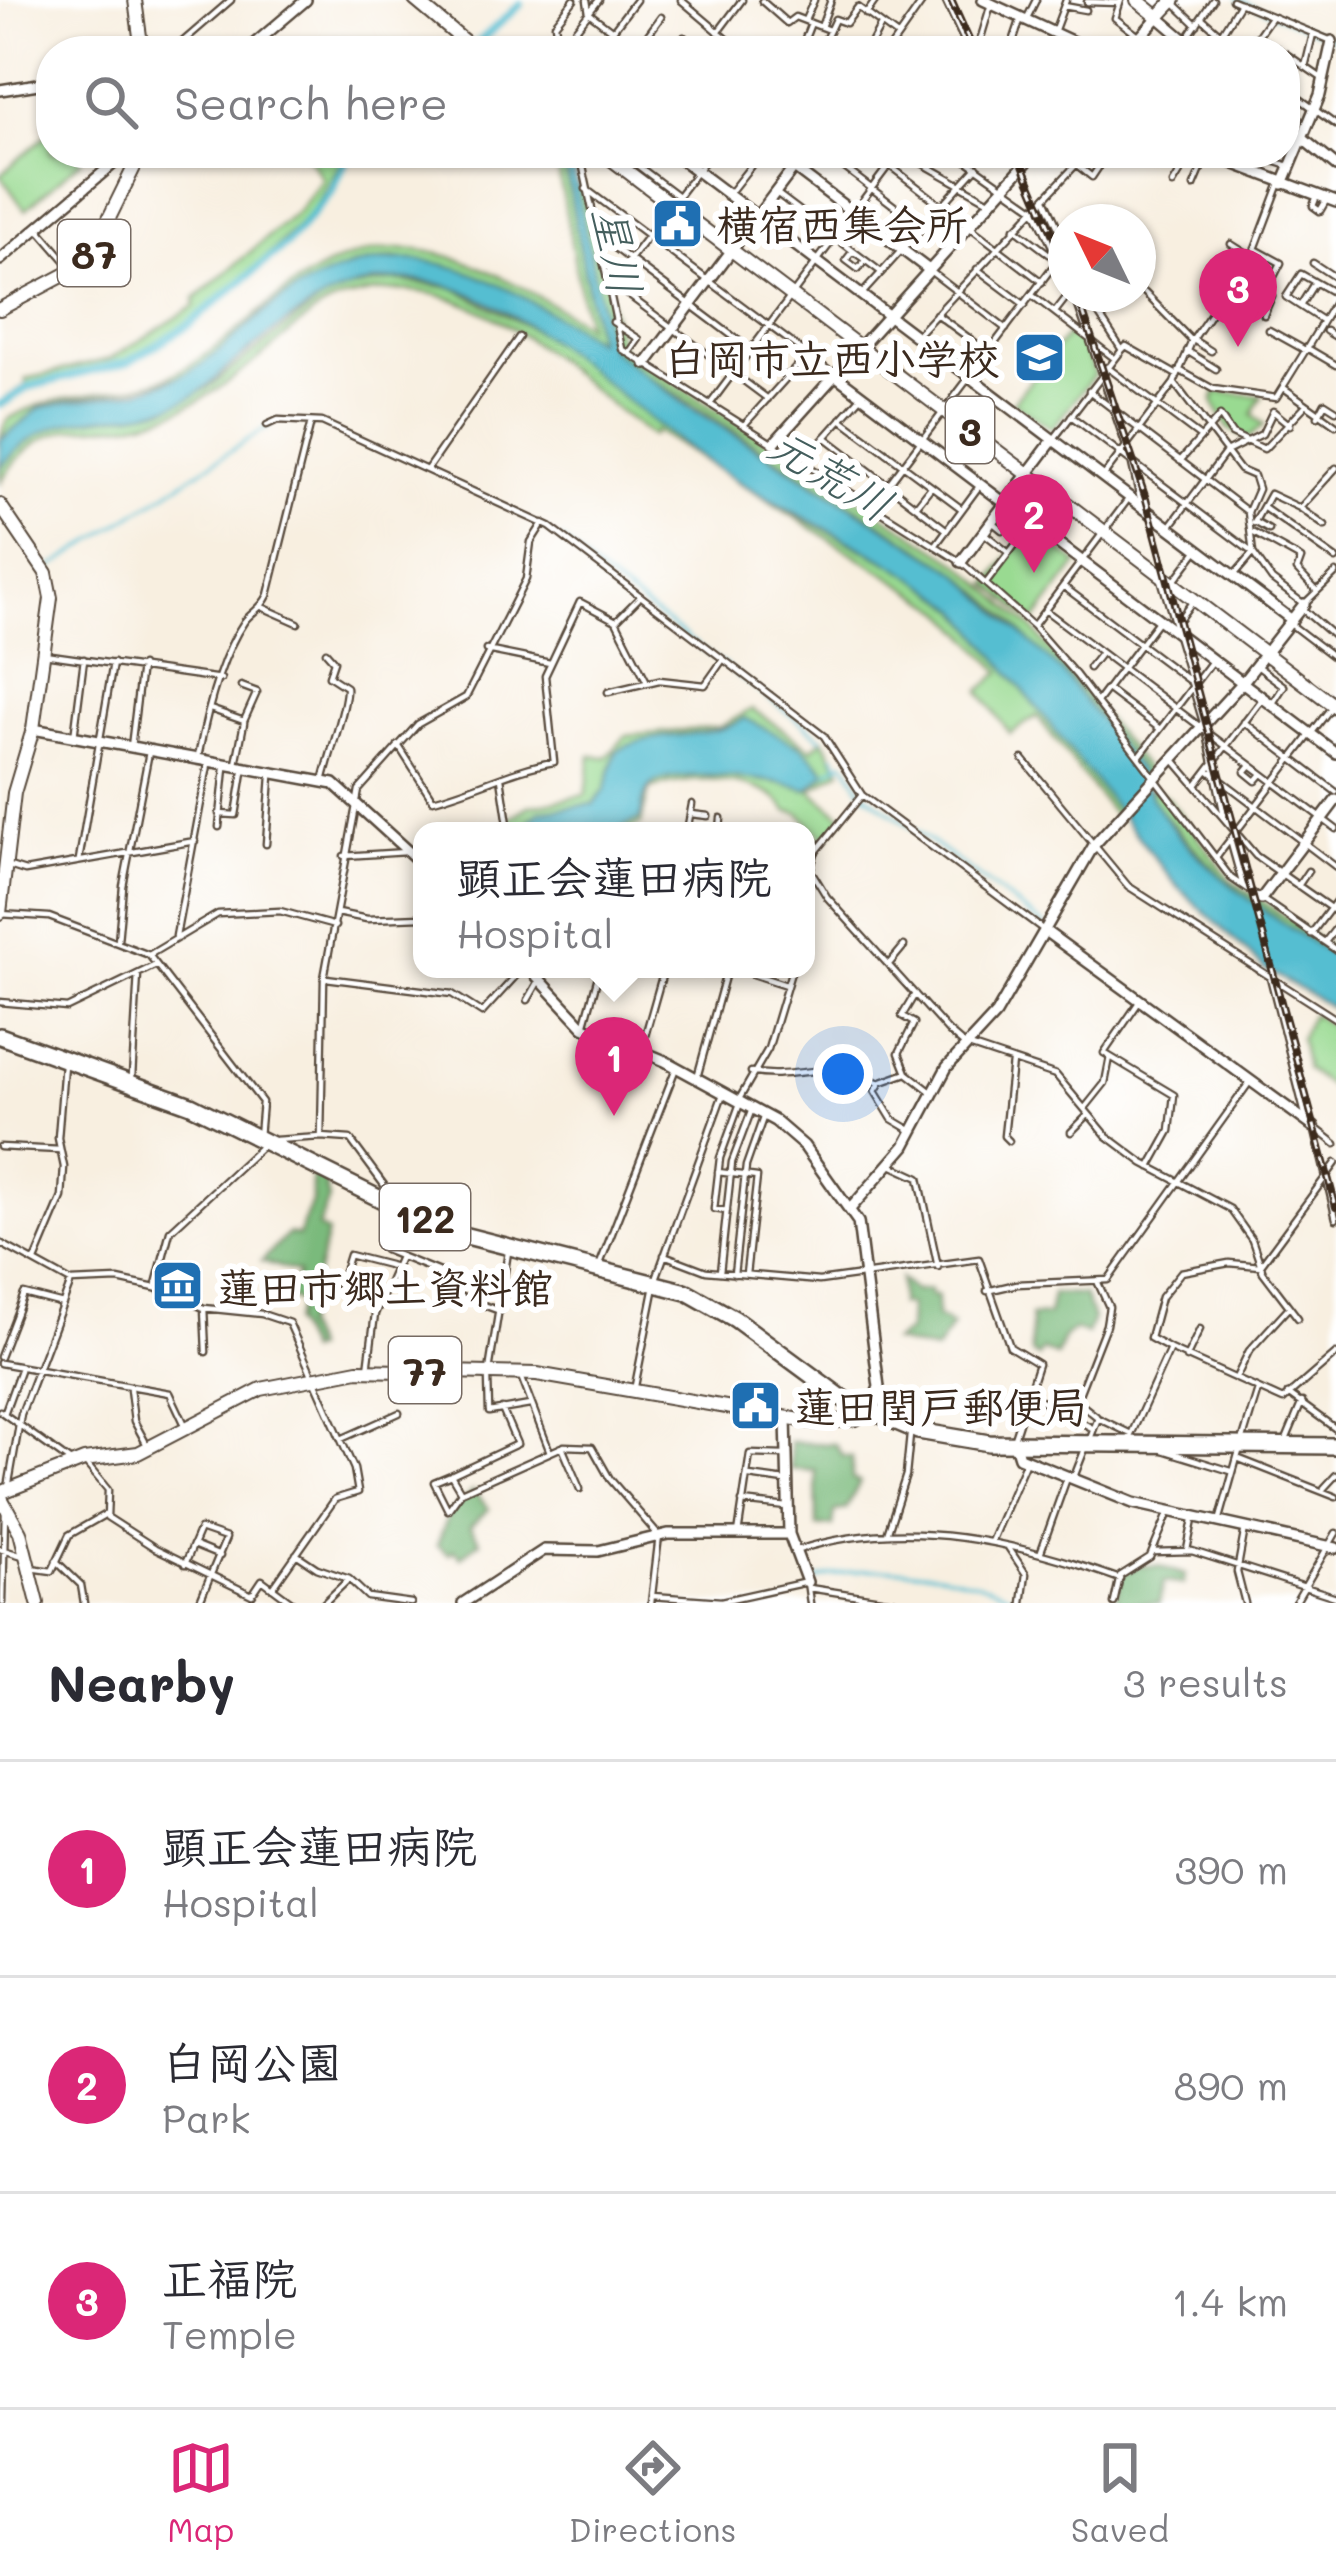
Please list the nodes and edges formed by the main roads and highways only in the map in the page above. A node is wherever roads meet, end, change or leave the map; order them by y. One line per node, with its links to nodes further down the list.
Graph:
1 (135, 0): 5 (main road)
2 (412, 0): 6 (main road)
3 (1137, 0): 4 (main road)
4 (1172, 0)
5 (141, 36)
6 (455, 36)
7 (134, 168): 9 (main road, 87)
8 (627, 168): 11 (main road, 3)
9 (0, 309)
10 (0, 505): 14 (main road)
11 (1105, 529): 12 (main road, 3); 12 (main road, 3)
12 (1268, 652): 13 (main road, 3)
13 (1335, 703)
14 (3, 865): 15 (main road)
15 (0, 914)
16 (0, 1032): 17 (highway, 122); 17 (highway, 122)
17 (132, 1078): 18 (highway, 122)
18 (386, 1201): 19 (highway, 122); 19 (highway, 122)
19 (509, 1248): 20 (highway, 122); 20 (highway, 122)
20 (656, 1278): 21 (highway, 122)
21 (870, 1410): 23 (highway, 122); 23 (highway, 122); 26 (main road, 77)
22 (1090, 1437): 23 (highway, 122); 25 (highway, 122); 25 (highway, 122)
23 (1014, 1441)
24 (1336, 1444): 25 (highway, 122)
25 (1240, 1448)
26 (4, 1496): 27 (main road)
27 (38, 1603)

